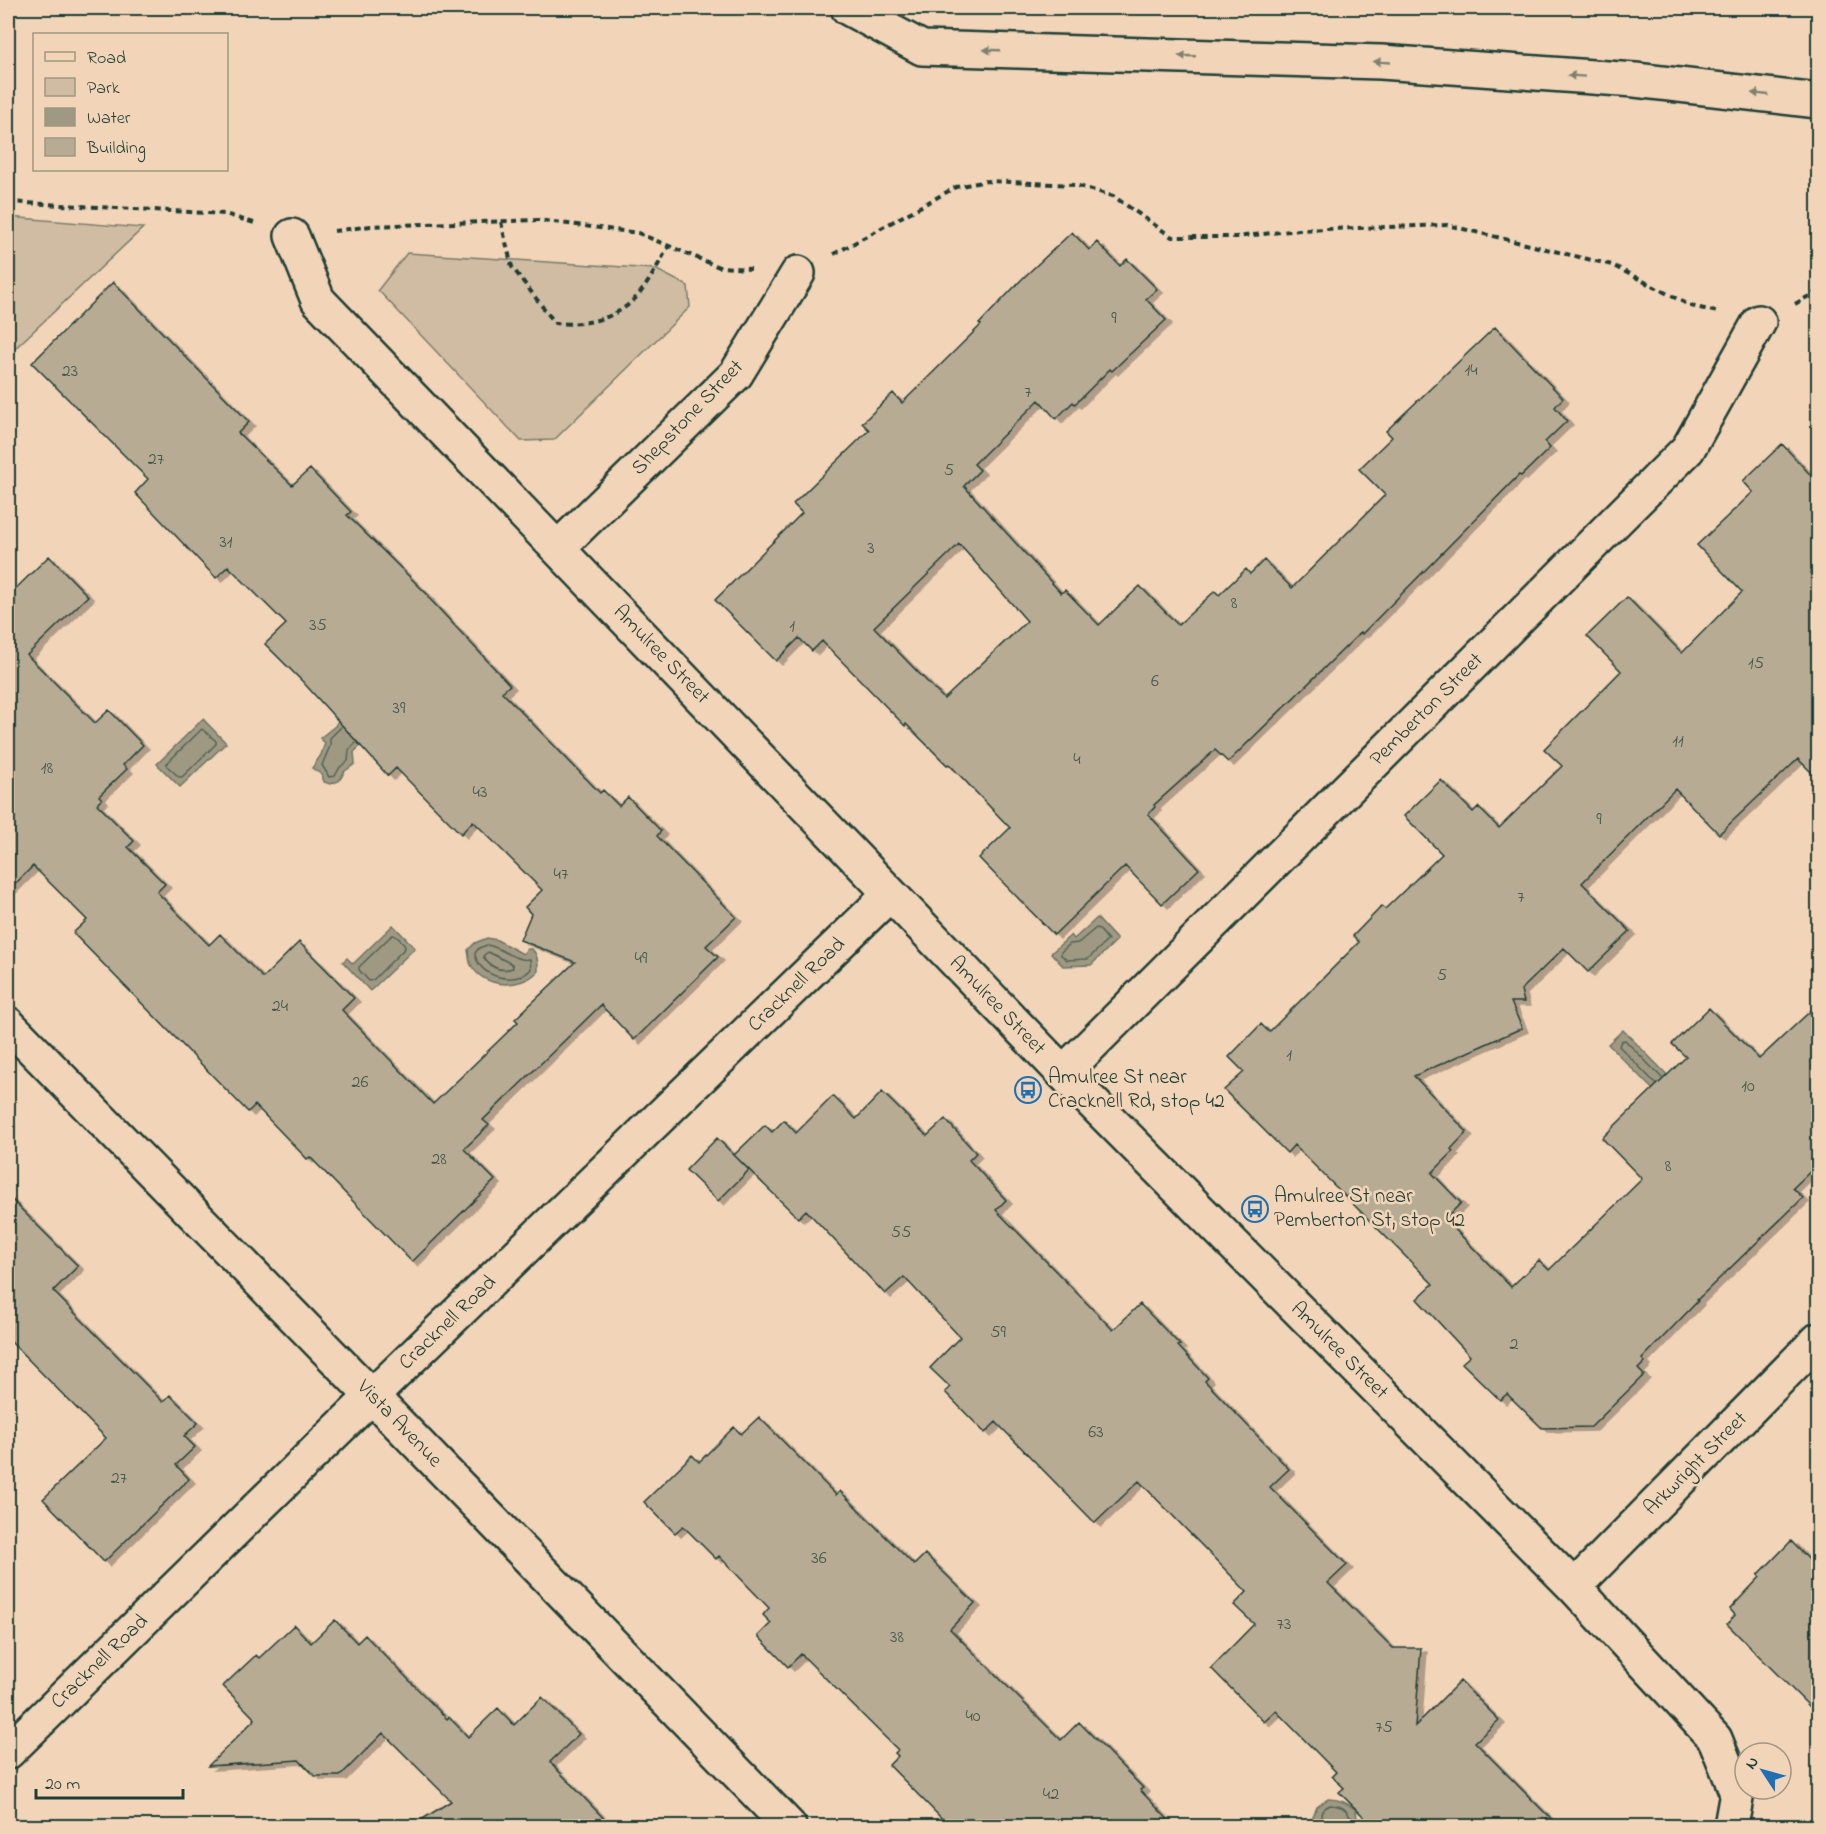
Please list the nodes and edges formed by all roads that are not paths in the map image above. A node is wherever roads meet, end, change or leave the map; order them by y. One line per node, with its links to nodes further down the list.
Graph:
1 (848, 8): 2 (main road, one-way to 1)
2 (1818, 101)
3 (292, 236): 6 (main road, Amulree Street)
4 (798, 273): 6 (main road, Shepstone Street)
5 (1759, 322): 9 (main road, Pemberton Street)
6 (558, 548): 7 (main road, Amulree Street)
7 (890, 895): 9 (main road, Amulree Street); 11 (main road, Cracknell Road)
8 (8, 1024): 11 (main road, Vista Avenue)
9 (1063, 1073): 12 (main road, Amulree Street)
10 (1818, 1340): 12 (main road, Arkwright Street)
11 (371, 1396): 13 (main road, Cracknell Road); 14 (main road, Vista Avenue)
12 (1574, 1587): 15 (main road, Amulree Street)
13 (8, 1752)
14 (789, 1827)
15 (1731, 1827)

